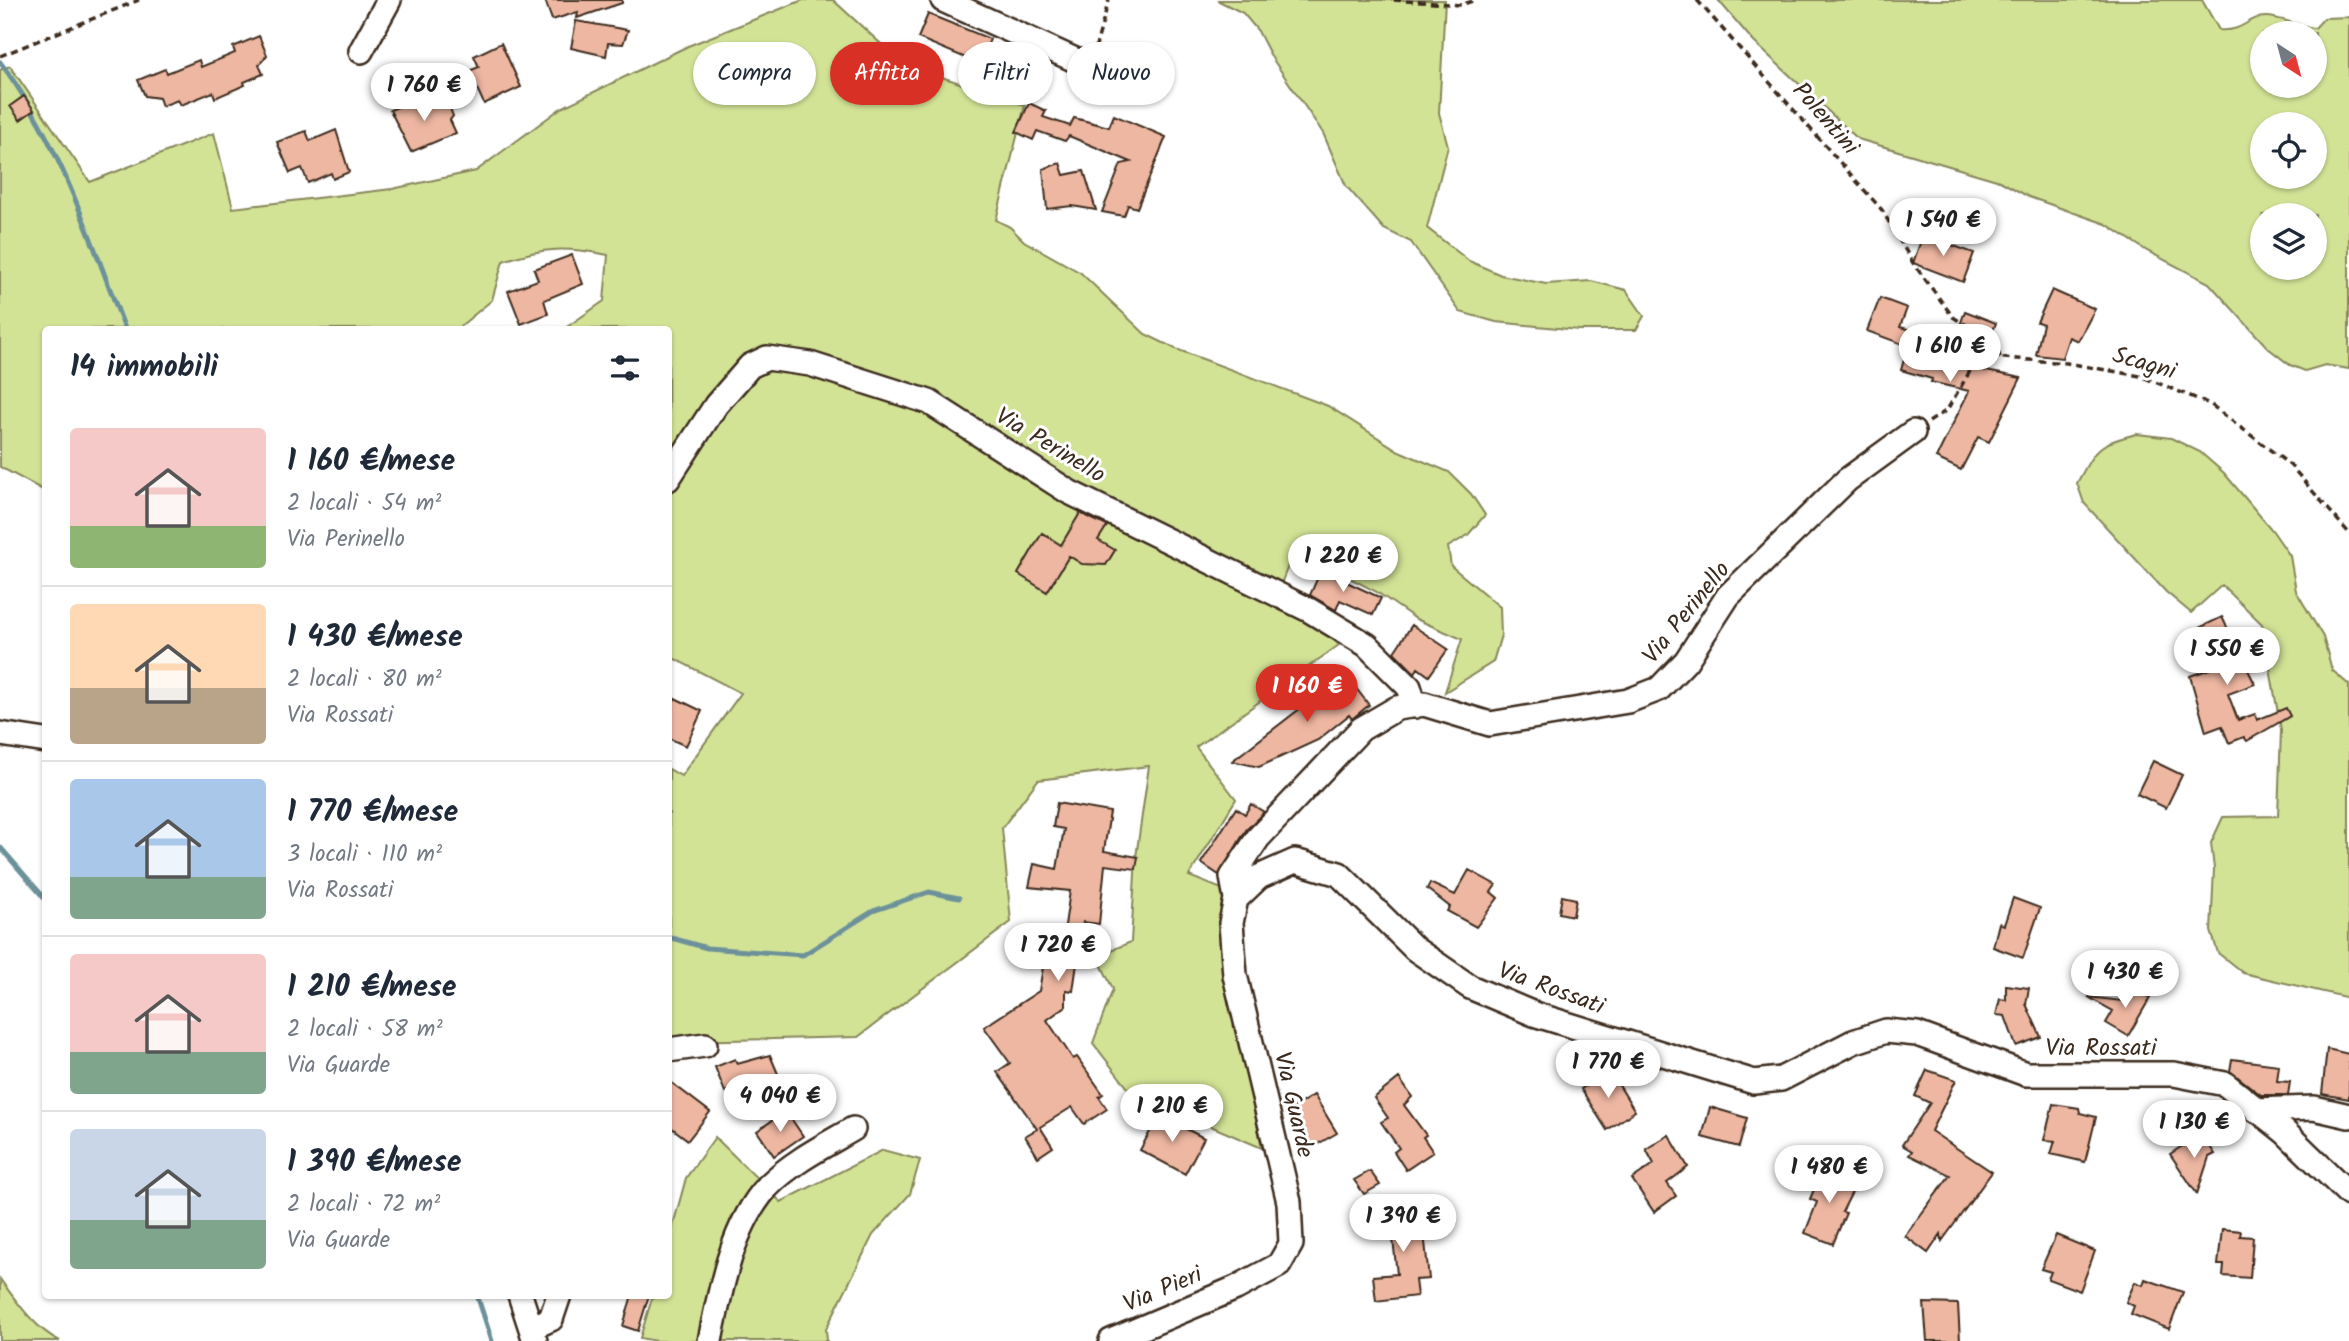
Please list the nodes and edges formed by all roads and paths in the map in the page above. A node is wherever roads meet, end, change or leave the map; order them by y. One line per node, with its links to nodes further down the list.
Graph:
1 (139, 0): 10 (path)
2 (389, 0): 9 (street)
3 (943, 0): 11 (street)
4 (1109, 0): 8 (path)
5 (1394, 0): 6 (path)
6 (1475, 0)
7 (1697, 0): 12 (path, Polentini)
8 (1102, 42)
9 (361, 51)
10 (0, 56)
11 (1067, 56)
12 (2000, 358): 13 (path, Scagni); 15 (path, Scagni)
13 (1913, 432): 16 (street, Via Perinello)
14 (672, 473): 16 (street, Via Perinello)
15 (2349, 533)
16 (1415, 706): 19 (street, Via Perinello)
17 (0, 734): 18 (street)
18 (42, 740)
19 (1234, 903): 22 (street, Via Rossati); 26 (street, Via Guarde)
20 (705, 1045): 21 (street)
21 (672, 1049)
22 (2256, 1110): 23 (street); 25 (street, Via Rossati)
23 (2349, 1116)
24 (853, 1129): 30 (street)
25 (2349, 1194)
26 (1236, 1288): 31 (street, Via Pieri)
27 (521, 1299): 29 (street)
28 (558, 1299): 29 (street)
29 (533, 1334)
30 (710, 1341)
31 (1111, 1341)

